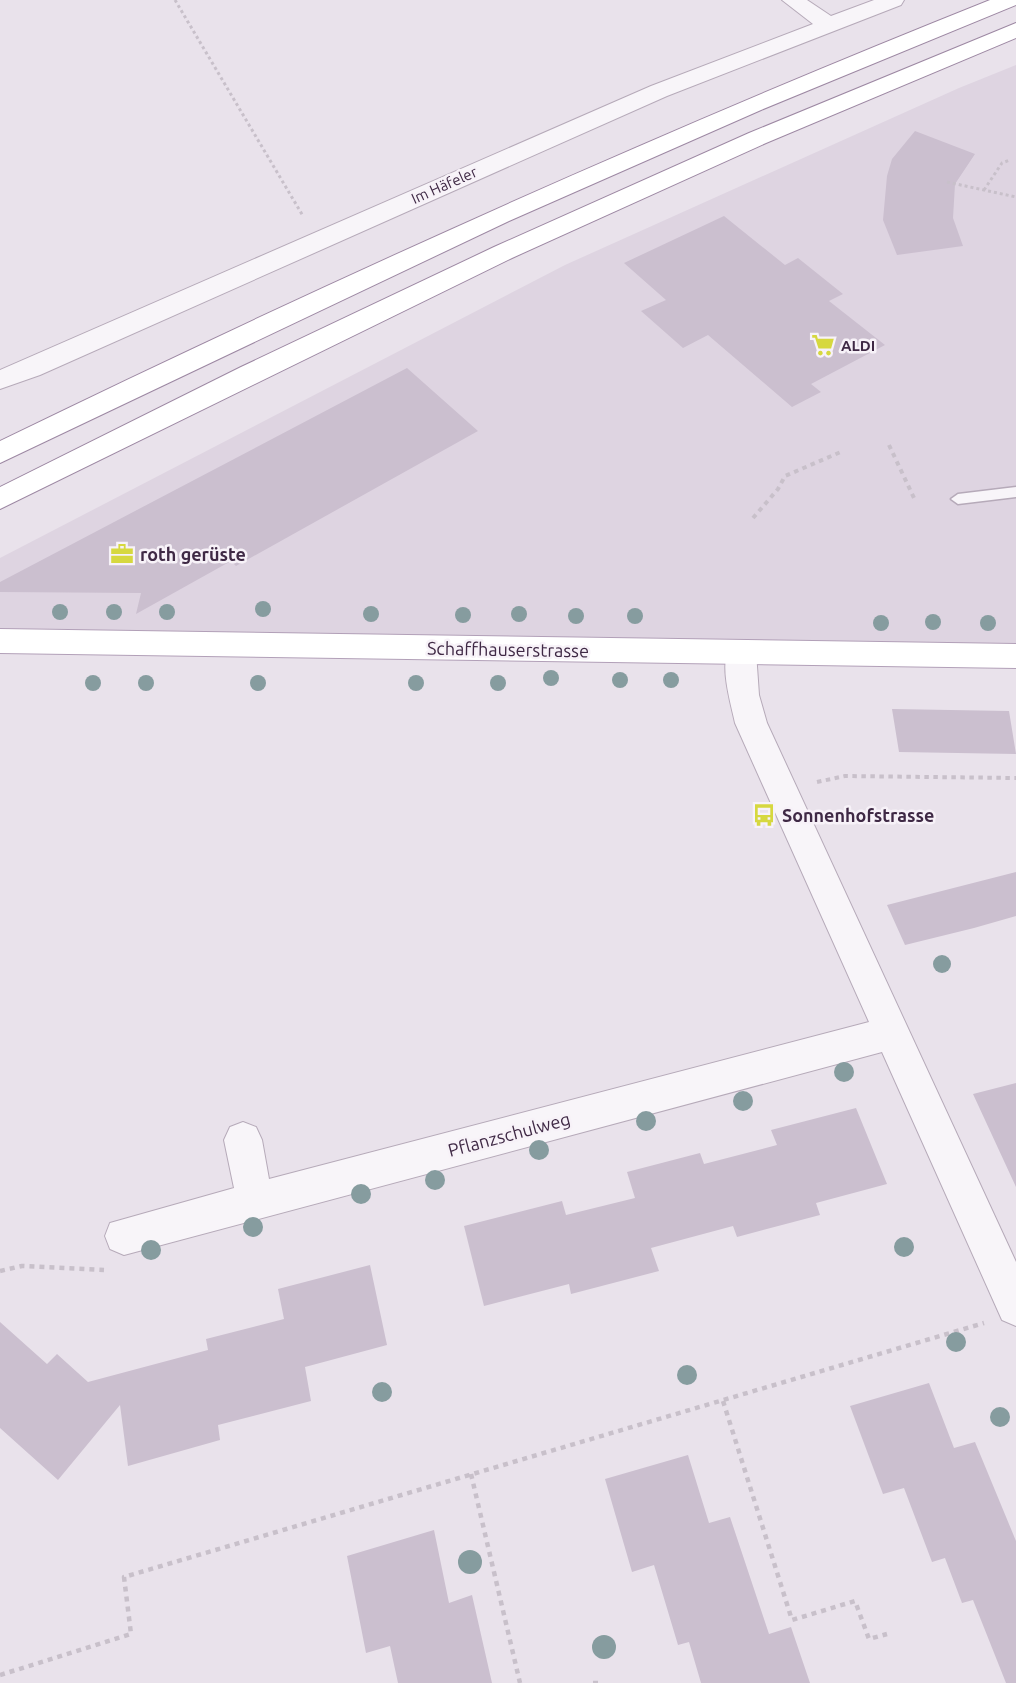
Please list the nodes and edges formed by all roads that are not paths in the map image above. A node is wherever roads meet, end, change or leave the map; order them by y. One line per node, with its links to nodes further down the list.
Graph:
1 (793, 0): 4 (street)
2 (893, 0): 4 (street, Im Häfeler)
3 (1009, 0): 7 (main road)
4 (828, 24): 6 (street, Im Häfeler)
5 (1016, 30): 9 (main road)
6 (0, 380)
7 (0, 453)
8 (1016, 492): 10 (lane)
9 (0, 499)
10 (958, 499)
11 (0, 641): 12 (main road, Schaffhauserstrasse)
12 (741, 652): 13 (main road, Schaffhauserstrasse); 14 (street)
13 (1016, 656)
14 (894, 1032): 16 (street, Pflanzschulweg); 18 (street)
15 (243, 1140): 16 (street)
16 (255, 1201): 17 (street, Pflanzschulweg)
17 (124, 1236)
18 (1005, 1313)

